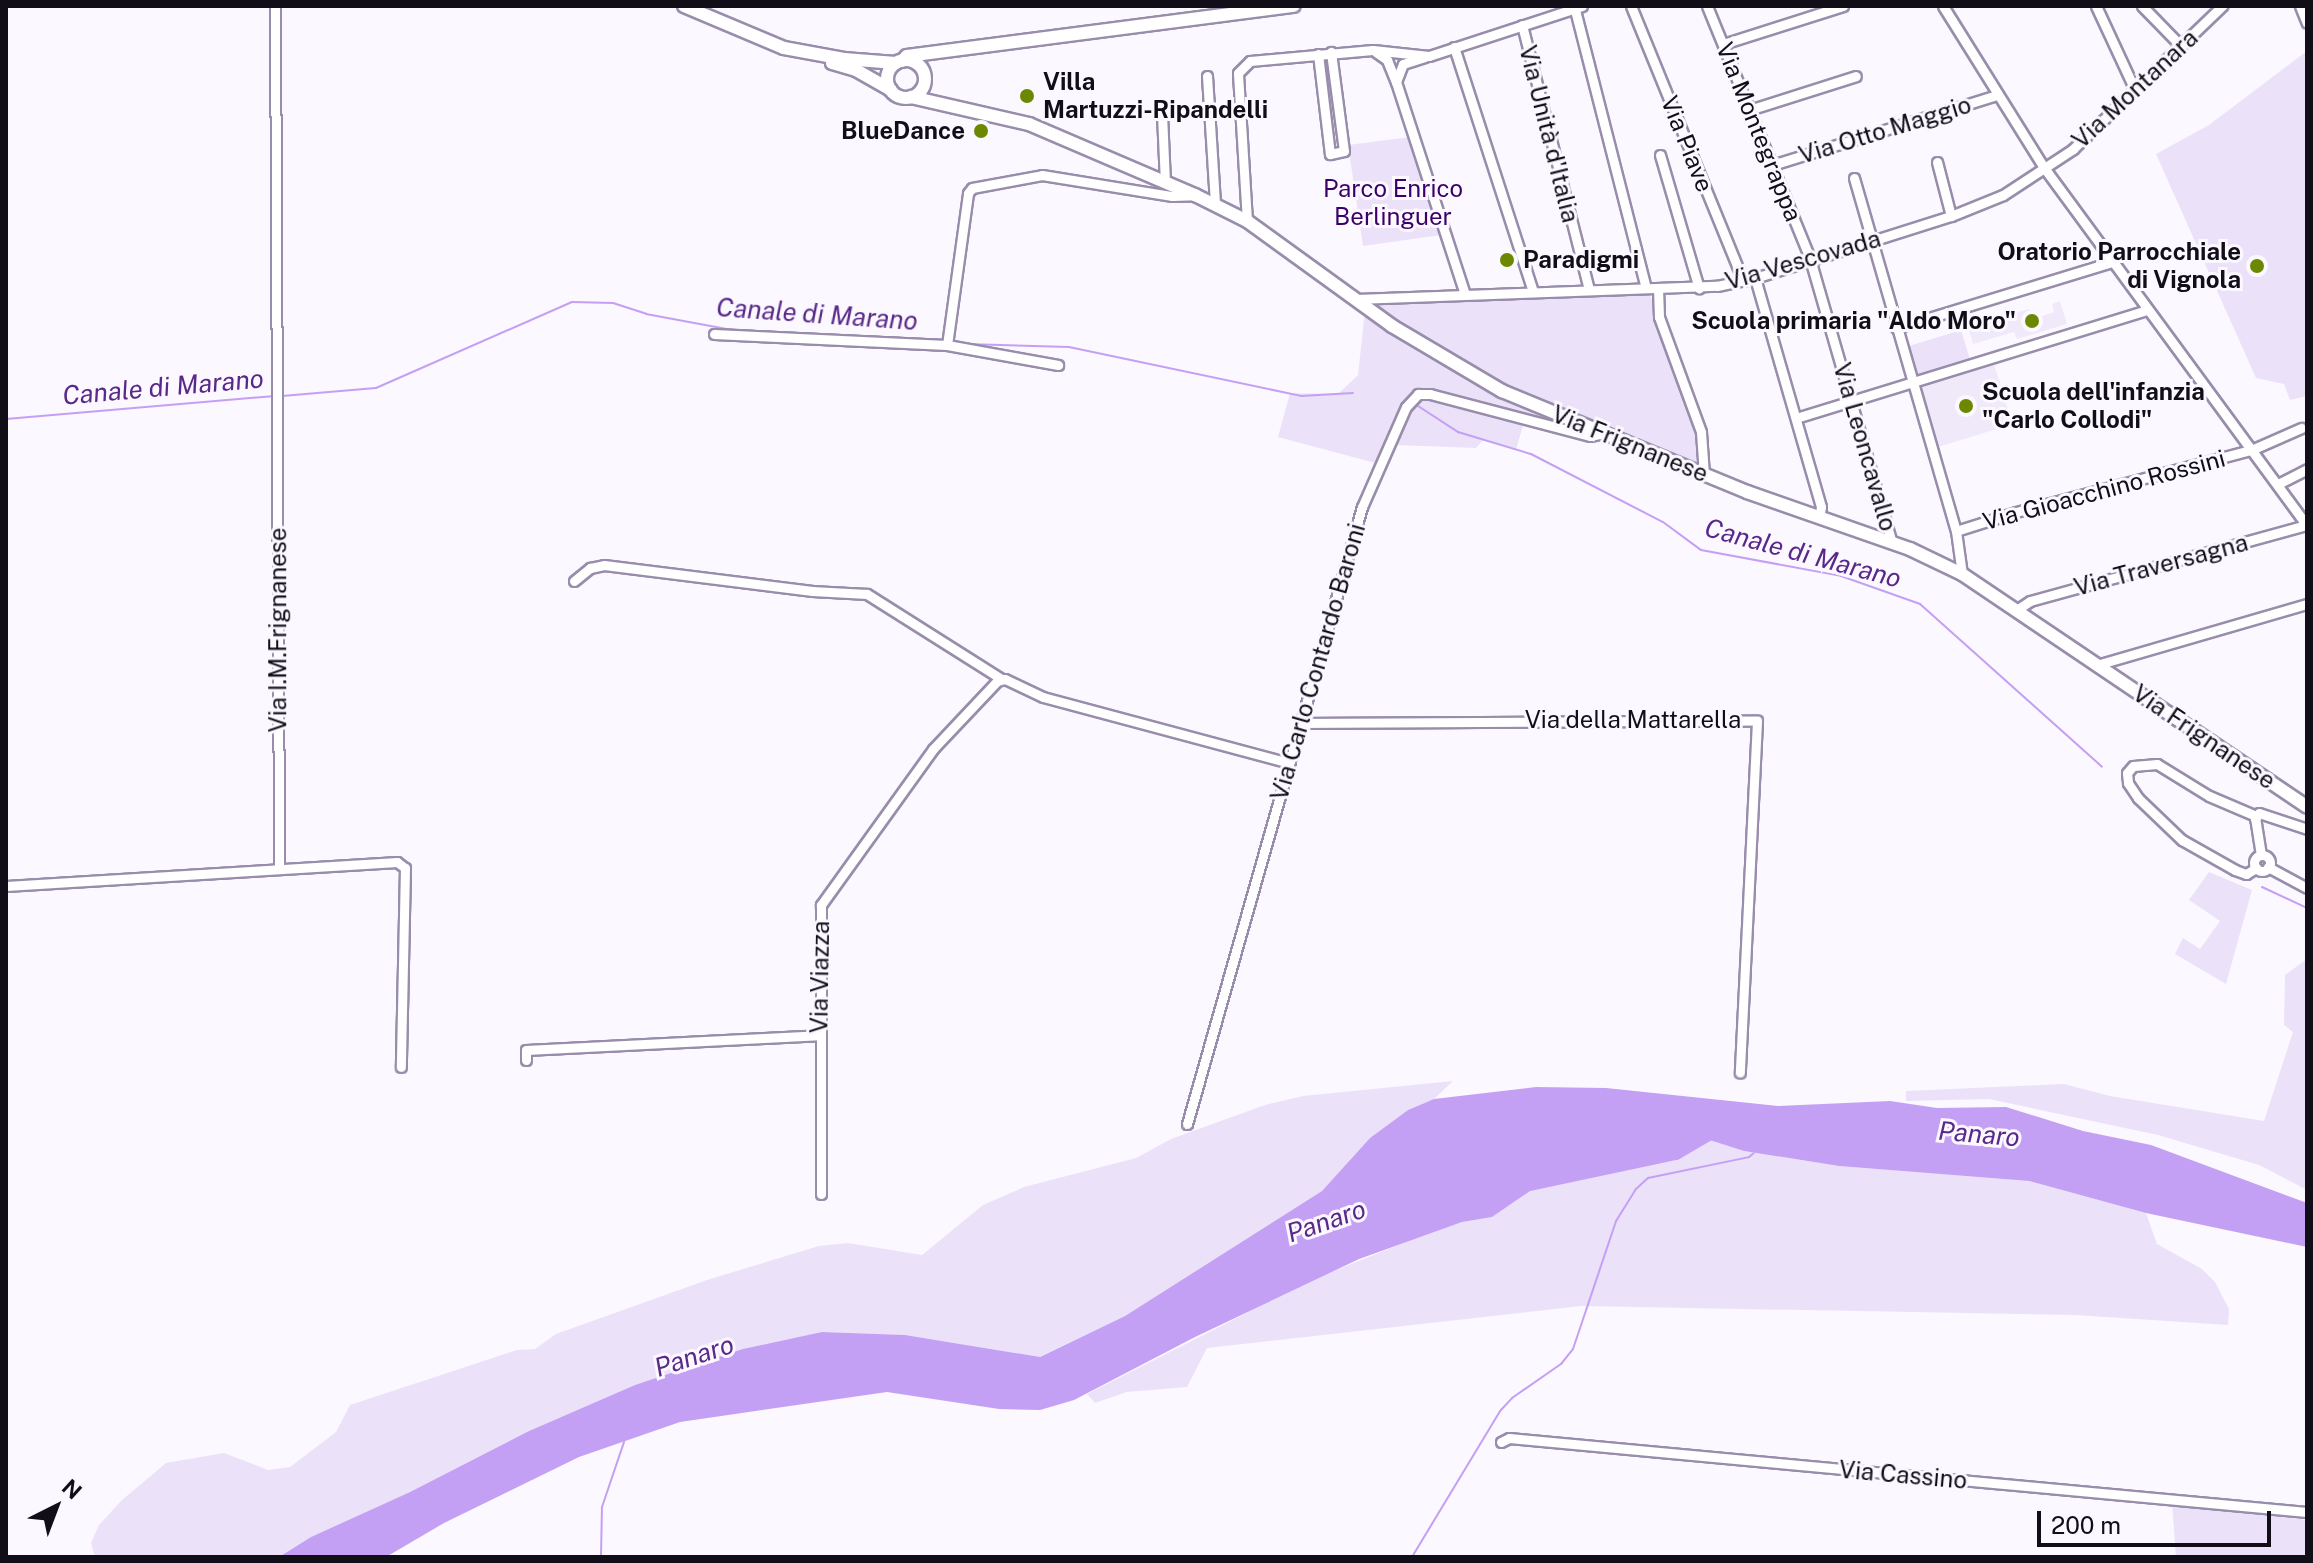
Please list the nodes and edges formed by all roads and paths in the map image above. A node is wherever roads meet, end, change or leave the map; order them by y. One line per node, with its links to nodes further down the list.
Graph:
1 (275, 6): 89 (street, Via I.M.Frignanese)
2 (684, 6): 21 (main road)
3 (1294, 6): 20 (main road)
4 (1631, 6): 51 (street, Via Piave)
5 (1707, 6): 15 (street, Via Montegrappa)
6 (1843, 6): 15 (street)
7 (1943, 6): 32 (street)
8 (2096, 6): 31 (street)
9 (2142, 6): 16 (street)
10 (2300, 6): 13 (street)
11 (2220, 7): 16 (street, Via Montanara)
12 (1572, 8): 14 (street); 52 (street)
13 (2307, 23)
14 (1522, 25): 17 (street); 55 (street, Via Unità d'Italia)
15 (1723, 44): 35 (street, Via Montegrappa)
16 (2181, 46): 31 (street, Via Montanara)
17 (1454, 47): 23 (street); 56 (street)
18 (1373, 50): 19 (street); 23 (street); 28 (street)
19 (1331, 52): 22 (street); 22 (street)
20 (930, 53): 24 (main road); 25 (main road)
21 (815, 54): 24 (main road); 30 (main road)
22 (1318, 54): 46 (street)
23 (1429, 56): 28 (street)
24 (899, 62): 25 (main road); 30 (main road)
25 (920, 66): 29 (main road)
26 (1207, 76): 44 (street)
27 (1856, 76): 35 (street)
28 (1396, 82): 57 (street)
29 (924, 85): 33 (main road); 34 (main road)
30 (891, 90): 33 (main road)
31 (2135, 90): 40 (street, Via Montanara)
32 (1997, 95): 39 (street, Via Otto Maggio); 40 (street)
33 (911, 97): 34 (main road, Via Frignanese)
34 (943, 104): 42 (main road, Via Frignanese)
35 (1749, 110): 39 (street, Via Montegrappa)
36 (1162, 114): 42 (street)
37 (1660, 155): 54 (street)
38 (1937, 162): 45 (street)
39 (1772, 165): 48 (street, Via Montegrappa)
40 (2045, 169): 45 (street, Via Vescovada); 49 (street)
41 (1854, 178): 47 (street)
42 (1165, 183): 43 (main road, Via Frignanese)
43 (1195, 195): 44 (main road, Via Frignanese); 62 (street)
44 (1215, 204): 46 (main road, Via Frignanese)
45 (1951, 216): 47 (street, Via Vescovada)
46 (1247, 221): 58 (main road, Via Frignanese)
47 (1871, 241): 48 (street, Via Vescovada); 60 (street)
48 (1810, 259): 50 (street, Via Vescovada); 65 (street, Via Leoncavallo)
49 (2112, 262): 59 (street); 60 (street)
50 (1755, 278): 51 (street, Via Vescovada); 66 (street)
51 (1743, 281): 54 (street, Via Vescovada)
52 (1646, 288): 53 (street, Via Vescovada); 55 (street, Via Vescovada)
53 (1658, 288): 54 (street, Via Vescovada); 71 (street)
54 (1699, 288)
55 (1589, 289): 56 (street, Via Vescovada)
56 (1533, 292): 57 (street, Via Vescovada)
57 (1465, 294): 58 (street, Via Vescovada)
58 (1356, 299): 68 (main road, Via Frignanese)
59 (2148, 310): 64 (street); 69 (street)
60 (1896, 328): 64 (street)
61 (714, 334): 62 (street)
62 (947, 343): 63 (street)
63 (1058, 365)
64 (1910, 383): 65 (street); 75 (street)
65 (1853, 401): 66 (street); 76 (street, Via Leoncavallo)
66 (1796, 418): 73 (street)
67 (2301, 428): 69 (street, Via Gioacchino Rossini)
68 (1604, 433): 71 (main road, Via Frignanese); 83 (street, Via Carlo Contardo Baroni)
69 (2251, 450): 72 (street); 75 (street, Via Gioacchino Rossini)
70 (2307, 469): 72 (street)
71 (1704, 475): 73 (main road, Via Frignanese)
72 (2278, 484): 74 (street)
73 (1819, 517): 76 (main road, Via Frignanese)
74 (2306, 526): 80 (street, Via Traversagna)
75 (1956, 531): 77 (street)
76 (1892, 543): 77 (main road, Via Frignanese)
77 (1962, 574): 80 (main road, Via Frignanese)
78 (574, 581): 82 (street)
79 (2307, 604): 81 (street)
80 (2018, 609): 81 (main road, Via Frignanese)
81 (2100, 664): 85 (main road, Via Frignanese)
82 (1000, 678): 84 (street); 94 (street, Via Viazza)
83 (1300, 723): 84 (street, Via Carlo Contardo Baroni); 97 (street, Via della Mattarella)
84 (1289, 763): 98 (street, Via Carlo Contardo Baroni)
85 (2307, 807)
86 (2256, 816): 87 (street); 88 (street); 91 (street)
87 (2307, 829)
88 (2261, 855): 90 (street); 91 (street)
89 (279, 867): 92 (street); 96 (street)
90 (2268, 867): 91 (street); 93 (street)
91 (2256, 868)
92 (6, 886)
93 (2307, 888)
94 (819, 1035): 95 (street); 99 (street, Via Viazza)
95 (526, 1060)
96 (401, 1067)
97 (1740, 1073)
98 (1187, 1124)
99 (821, 1194)
100 (1501, 1442): 101 (street, Via Cassino)
101 (2307, 1512)

